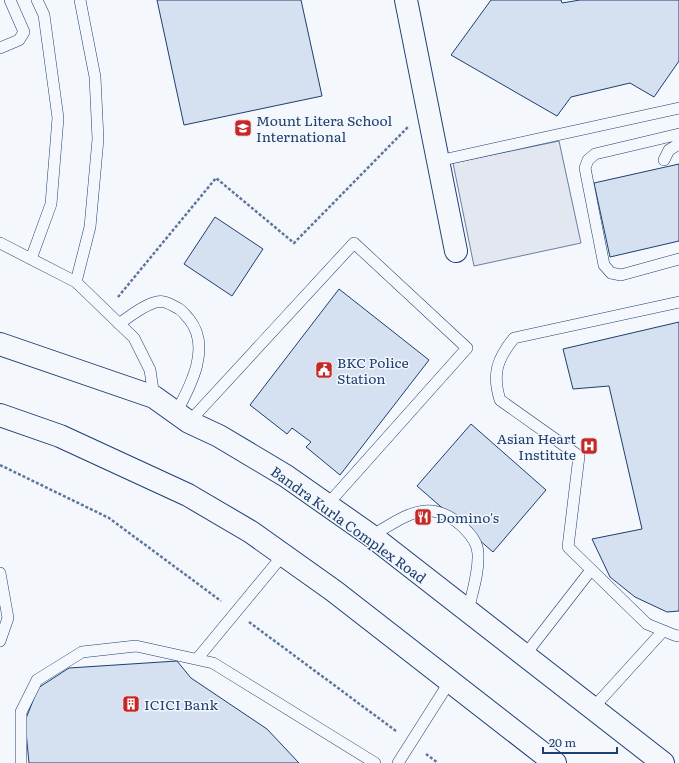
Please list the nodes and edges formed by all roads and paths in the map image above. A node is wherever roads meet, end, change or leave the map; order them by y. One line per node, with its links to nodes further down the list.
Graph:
1 (10, 0): 5 (lane)
2 (37, 0): 14 (lane)
3 (80, 0): 16 (lane)
4 (406, 0): 6 (main road)
5 (0, 48)
6 (428, 106): 11 (main road); 18 (path)
7 (679, 108): 11 (lane)
8 (679, 134): 15 (lane)
9 (679, 144): 10 (lane)
10 (664, 160)
11 (438, 161): 13 (main road)
12 (0, 243): 14 (lane)
13 (456, 251)
14 (31, 259): 16 (lane)
15 (679, 259)
16 (76, 282): 18 (lane)
17 (679, 302): 27 (lane)
18 (106, 311): 19 (lane)
19 (119, 324): 21 (lane); 23 (lane)
20 (0, 344): 21 (main road, Bandra Kurla Complex Road)
21 (154, 397): 23 (main road, Bandra Kurla Complex Road)
22 (0, 415): 26 (main road)
23 (182, 418): 24 (main road, Bandra Kurla Complex Road); 24 (lane)
24 (331, 500): 25 (main road, Bandra Kurla Complex Road)
25 (371, 536): 29 (main road, Bandra Kurla Complex Road); 29 (lane)
26 (283, 555): 34 (lane); 35 (main road)
27 (591, 570): 30 (lane); 33 (lane)
28 (0, 573): 32 (lane)
29 (468, 611): 33 (main road, Bandra Kurla Complex Road)
30 (663, 631): 31 (lane); 36 (lane)
31 (679, 636)
32 (0, 640)
33 (525, 655): 36 (main road, Bandra Kurla Complex Road)
34 (197, 659): 37 (lane); 38 (lane)
35 (450, 681): 39 (lane); 40 (main road)
36 (593, 708): 41 (main road, Bandra Kurla Complex Road)
37 (21, 763)
38 (375, 763)
39 (398, 763)
40 (556, 763)
41 (663, 763)

